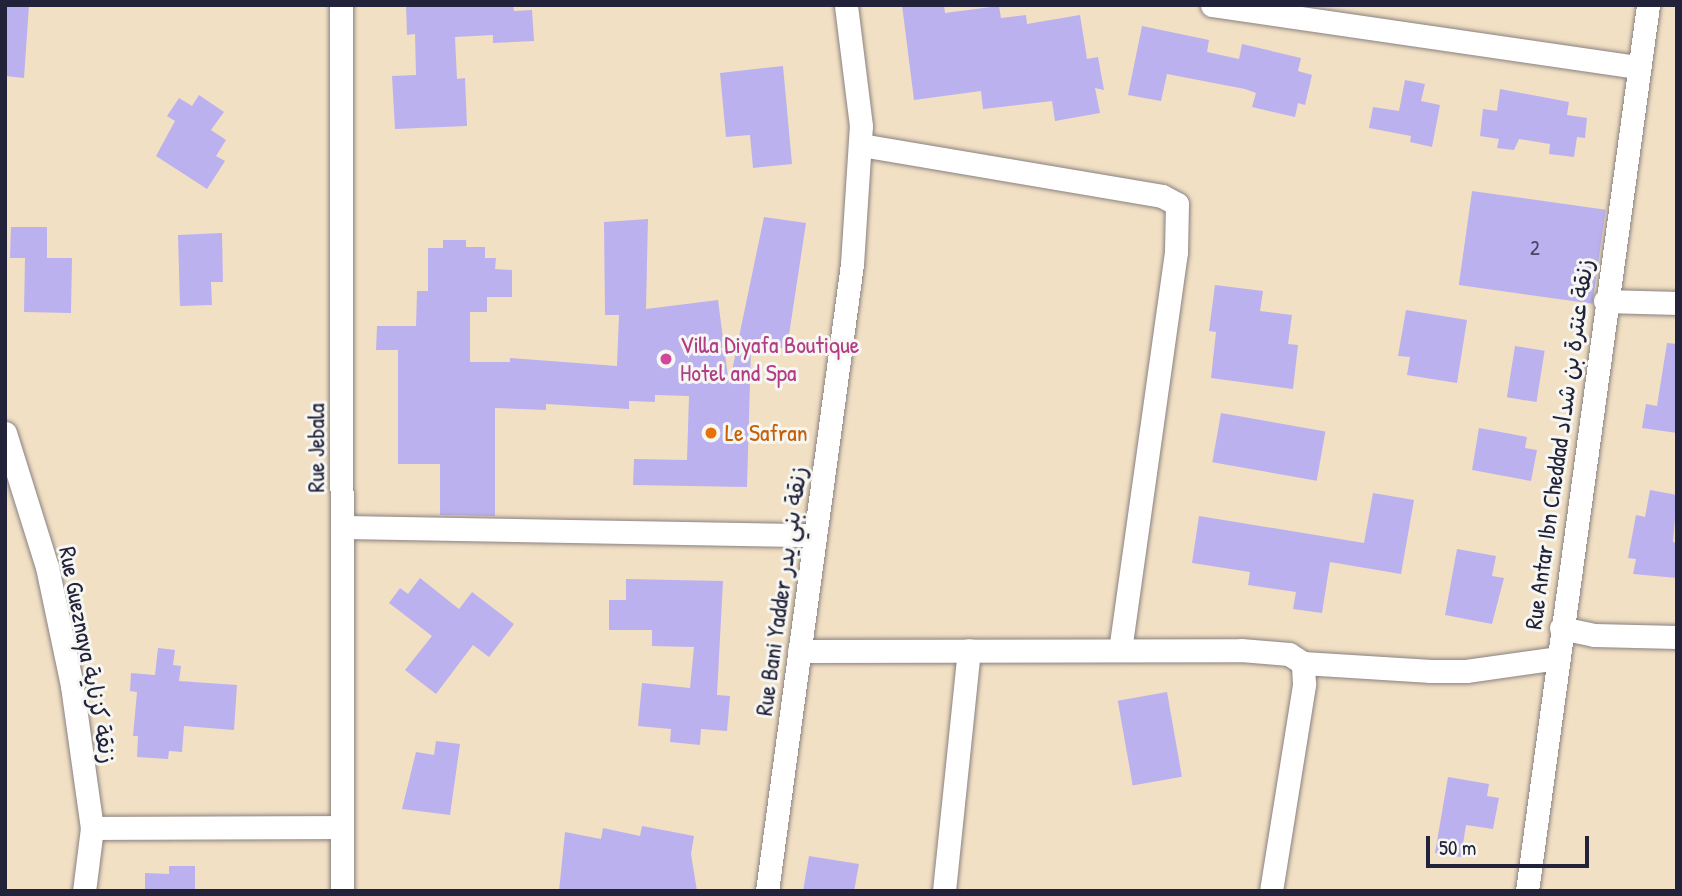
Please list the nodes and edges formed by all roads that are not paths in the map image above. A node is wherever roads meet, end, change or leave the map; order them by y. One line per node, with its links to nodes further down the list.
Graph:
1 (341, 5): 11 (street, Rue Jebala)
2 (846, 5): 7 (street, Rue Bani Yadder زنقة بني يدر)
3 (1212, 5): 5 (street)
4 (1648, 5): 6 (street, Rue Antar Ibn Cheddad زنقة عنترة بن شداد)
5 (1272, 10): 6 (street)
6 (1639, 67): 8 (street, Rue Antar Ibn Cheddad زنقة عنترة بن شداد)
7 (861, 145): 12 (street, Rue Bani Yadder زنقة بني يدر); 15 (street)
8 (1605, 302): 9 (street); 13 (street, Rue Antar Ibn Cheddad زنقة عنترة بن شداد)
9 (1677, 303)
10 (5, 433): 21 (street, Rue Gueznaya زنقة كزناية)
11 (342, 527): 12 (street); 20 (street, Rue Jebala)
12 (814, 535): 17 (street, Rue Bani Yadder زنقة بني يدر)
13 (1561, 628): 14 (street); 18 (street, Rue Antar Ibn Cheddad زنقة عنترة بن شداد)
14 (1677, 637)
15 (1120, 649): 16 (street); 19 (street)
16 (969, 650): 17 (street); 25 (street)
17 (799, 651): 24 (street, Rue Bani Yadder زنقة بني يدر)
18 (1557, 658): 19 (street); 27 (street, Rue Antar Ibn Cheddad زنقة عنترة بن شداد)
19 (1303, 663): 26 (street)
20 (341, 827): 21 (street); 23 (street, Rue Jebala)
21 (92, 828): 22 (street, Rue Gueznaya زنقة كزناية)
22 (84, 891)
23 (342, 891)
24 (767, 891)
25 (944, 891)
26 (1271, 891)
27 (1527, 891)

